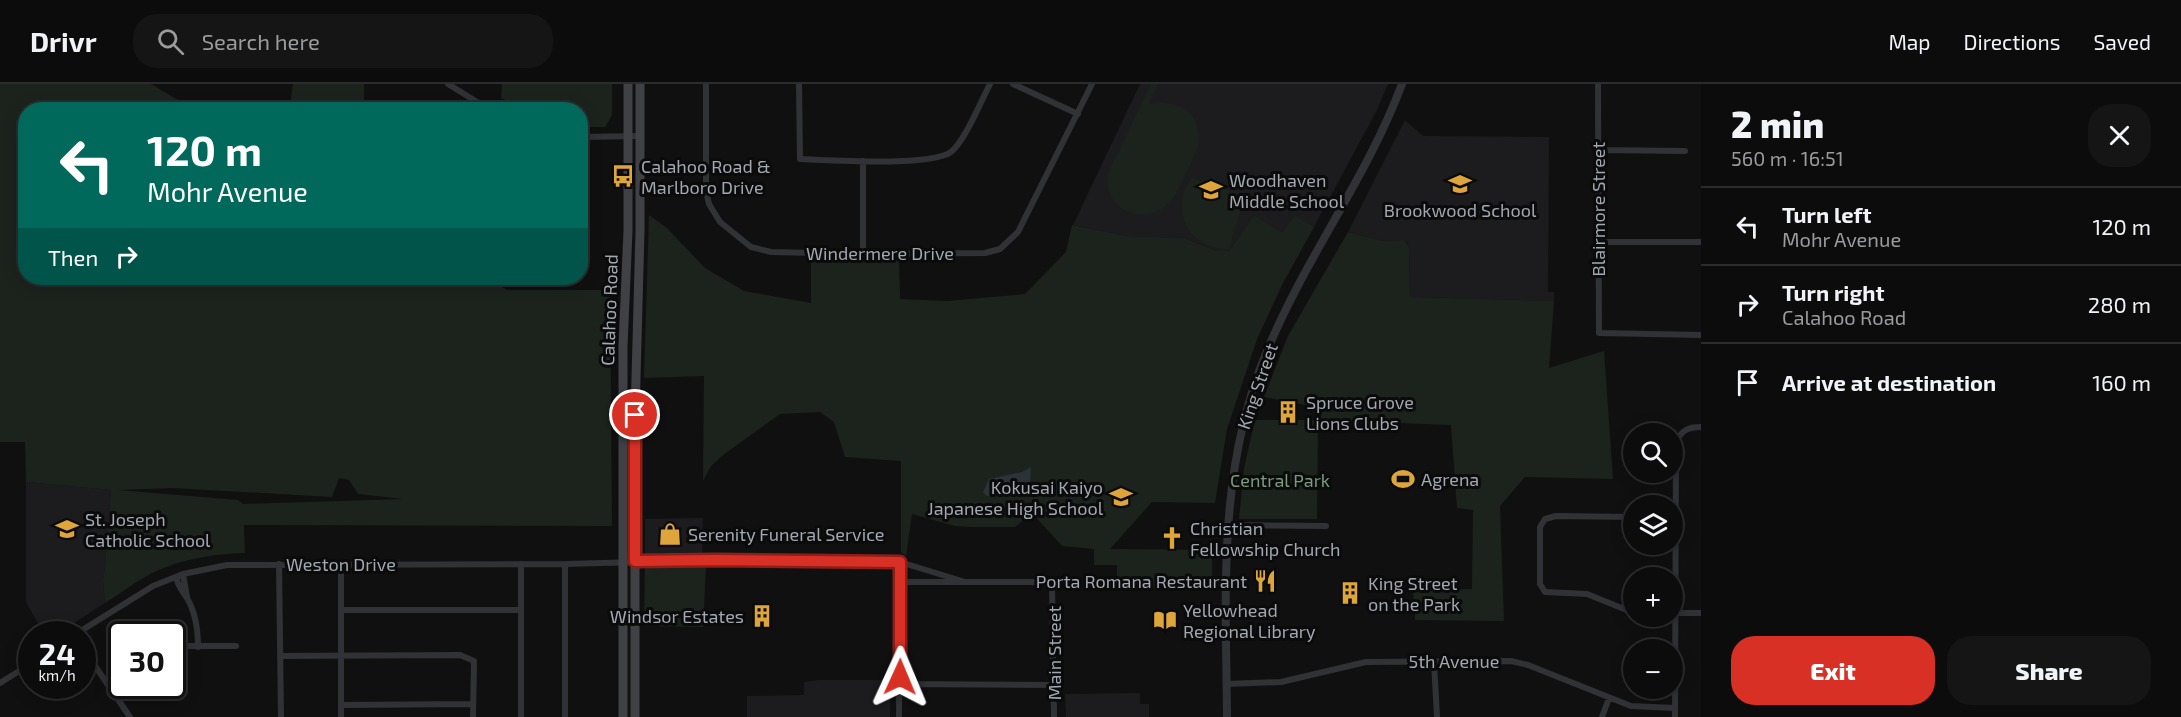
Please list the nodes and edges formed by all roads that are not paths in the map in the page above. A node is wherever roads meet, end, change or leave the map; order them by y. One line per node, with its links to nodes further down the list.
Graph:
1 (448, 84): 11 (street)
2 (628, 84): 13 (main road, Calahoo Road)
3 (640, 84): 14 (main road, Calahoo Road)
4 (706, 84): 21 (street, Windermere Drive)
5 (799, 84): 18 (street)
6 (990, 84): 18 (street)
7 (1013, 84): 12 (street)
8 (1092, 84): 12 (street, Windermere Drive)
9 (1402, 84): 26 (street, King Street)
10 (1598, 84): 16 (street, Blairmore Street)
11 (477, 102)
12 (1078, 114): 21 (street, Windermere Drive)
13 (628, 136): 14 (street); 15 (street); 29 (main road, Calahoo Road)
14 (640, 136): 28 (main road, Calahoo Road)
15 (588, 138)
16 (1598, 150): 17 (street); 19 (street, Blairmore Street)
17 (1685, 151)
18 (863, 161): 21 (street)
19 (1598, 242): 20 (street); 22 (street, Blairmore Street)
20 (1701, 242)
21 (863, 254)
22 (1701, 335)
23 (1701, 427): 24 (street)
24 (1675, 495)
25 (1623, 517): 38 (street)
26 (1227, 525): 27 (street); 55 (street, King Street)
27 (1326, 526)
28 (635, 561): 29 (street, Weston Drive); 30 (street, Weston Drive); 68 (main road, Calahoo Road)
29 (623, 562): 34 (street, Weston Drive); 67 (main road, Calahoo Road)
30 (900, 562): 36 (street, Weston Drive); 37 (street)
31 (279, 564): 32 (street, Weston Drive); 35 (street, Weston Drive); 48 (street)
32 (341, 564): 33 (street, Weston Drive); 39 (street)
33 (520, 564): 34 (street, Weston Drive); 40 (street)
34 (565, 564): 66 (street)
35 (179, 575): 43 (street, Weston Drive); 46 (street)
36 (962, 581): 37 (street); 56 (street, Main Street)
37 (900, 582): 54 (street)
38 (1623, 609)
39 (342, 610): 40 (street); 49 (street)
40 (521, 610): 65 (street)
41 (1683, 613): 42 (street)
42 (1701, 613)
43 (96, 621)
44 (1674, 627): 60 (street)
45 (186, 646): 46 (street)
46 (198, 646): 47 (street)
47 (236, 646)
48 (280, 656): 49 (street); 62 (street)
49 (341, 657): 58 (street); 59 (street)
50 (1434, 662): 55 (street, 5th Avenue); 57 (street, 5th Avenue); 72 (street)
51 (96, 667): 61 (street)
52 (18, 672): 53 (street)
53 (0, 683)
54 (900, 684): 56 (street); 69 (street)
55 (1226, 684): 71 (street, King Street)
56 (1054, 685): 70 (street, Main Street)
57 (1609, 698): 60 (street, 5th Avenue); 73 (street)
58 (472, 704): 59 (street); 64 (street)
59 (341, 705): 63 (street)
60 (1675, 708): 74 (street)
61 (130, 717)
62 (280, 717)
63 (341, 717)
64 (473, 717)
65 (521, 717)
66 (565, 717)
67 (622, 717)
68 (635, 717)
69 (899, 717)
70 (1054, 717)
71 (1227, 717)
72 (1437, 717)
73 (1602, 717)
74 (1675, 717)

